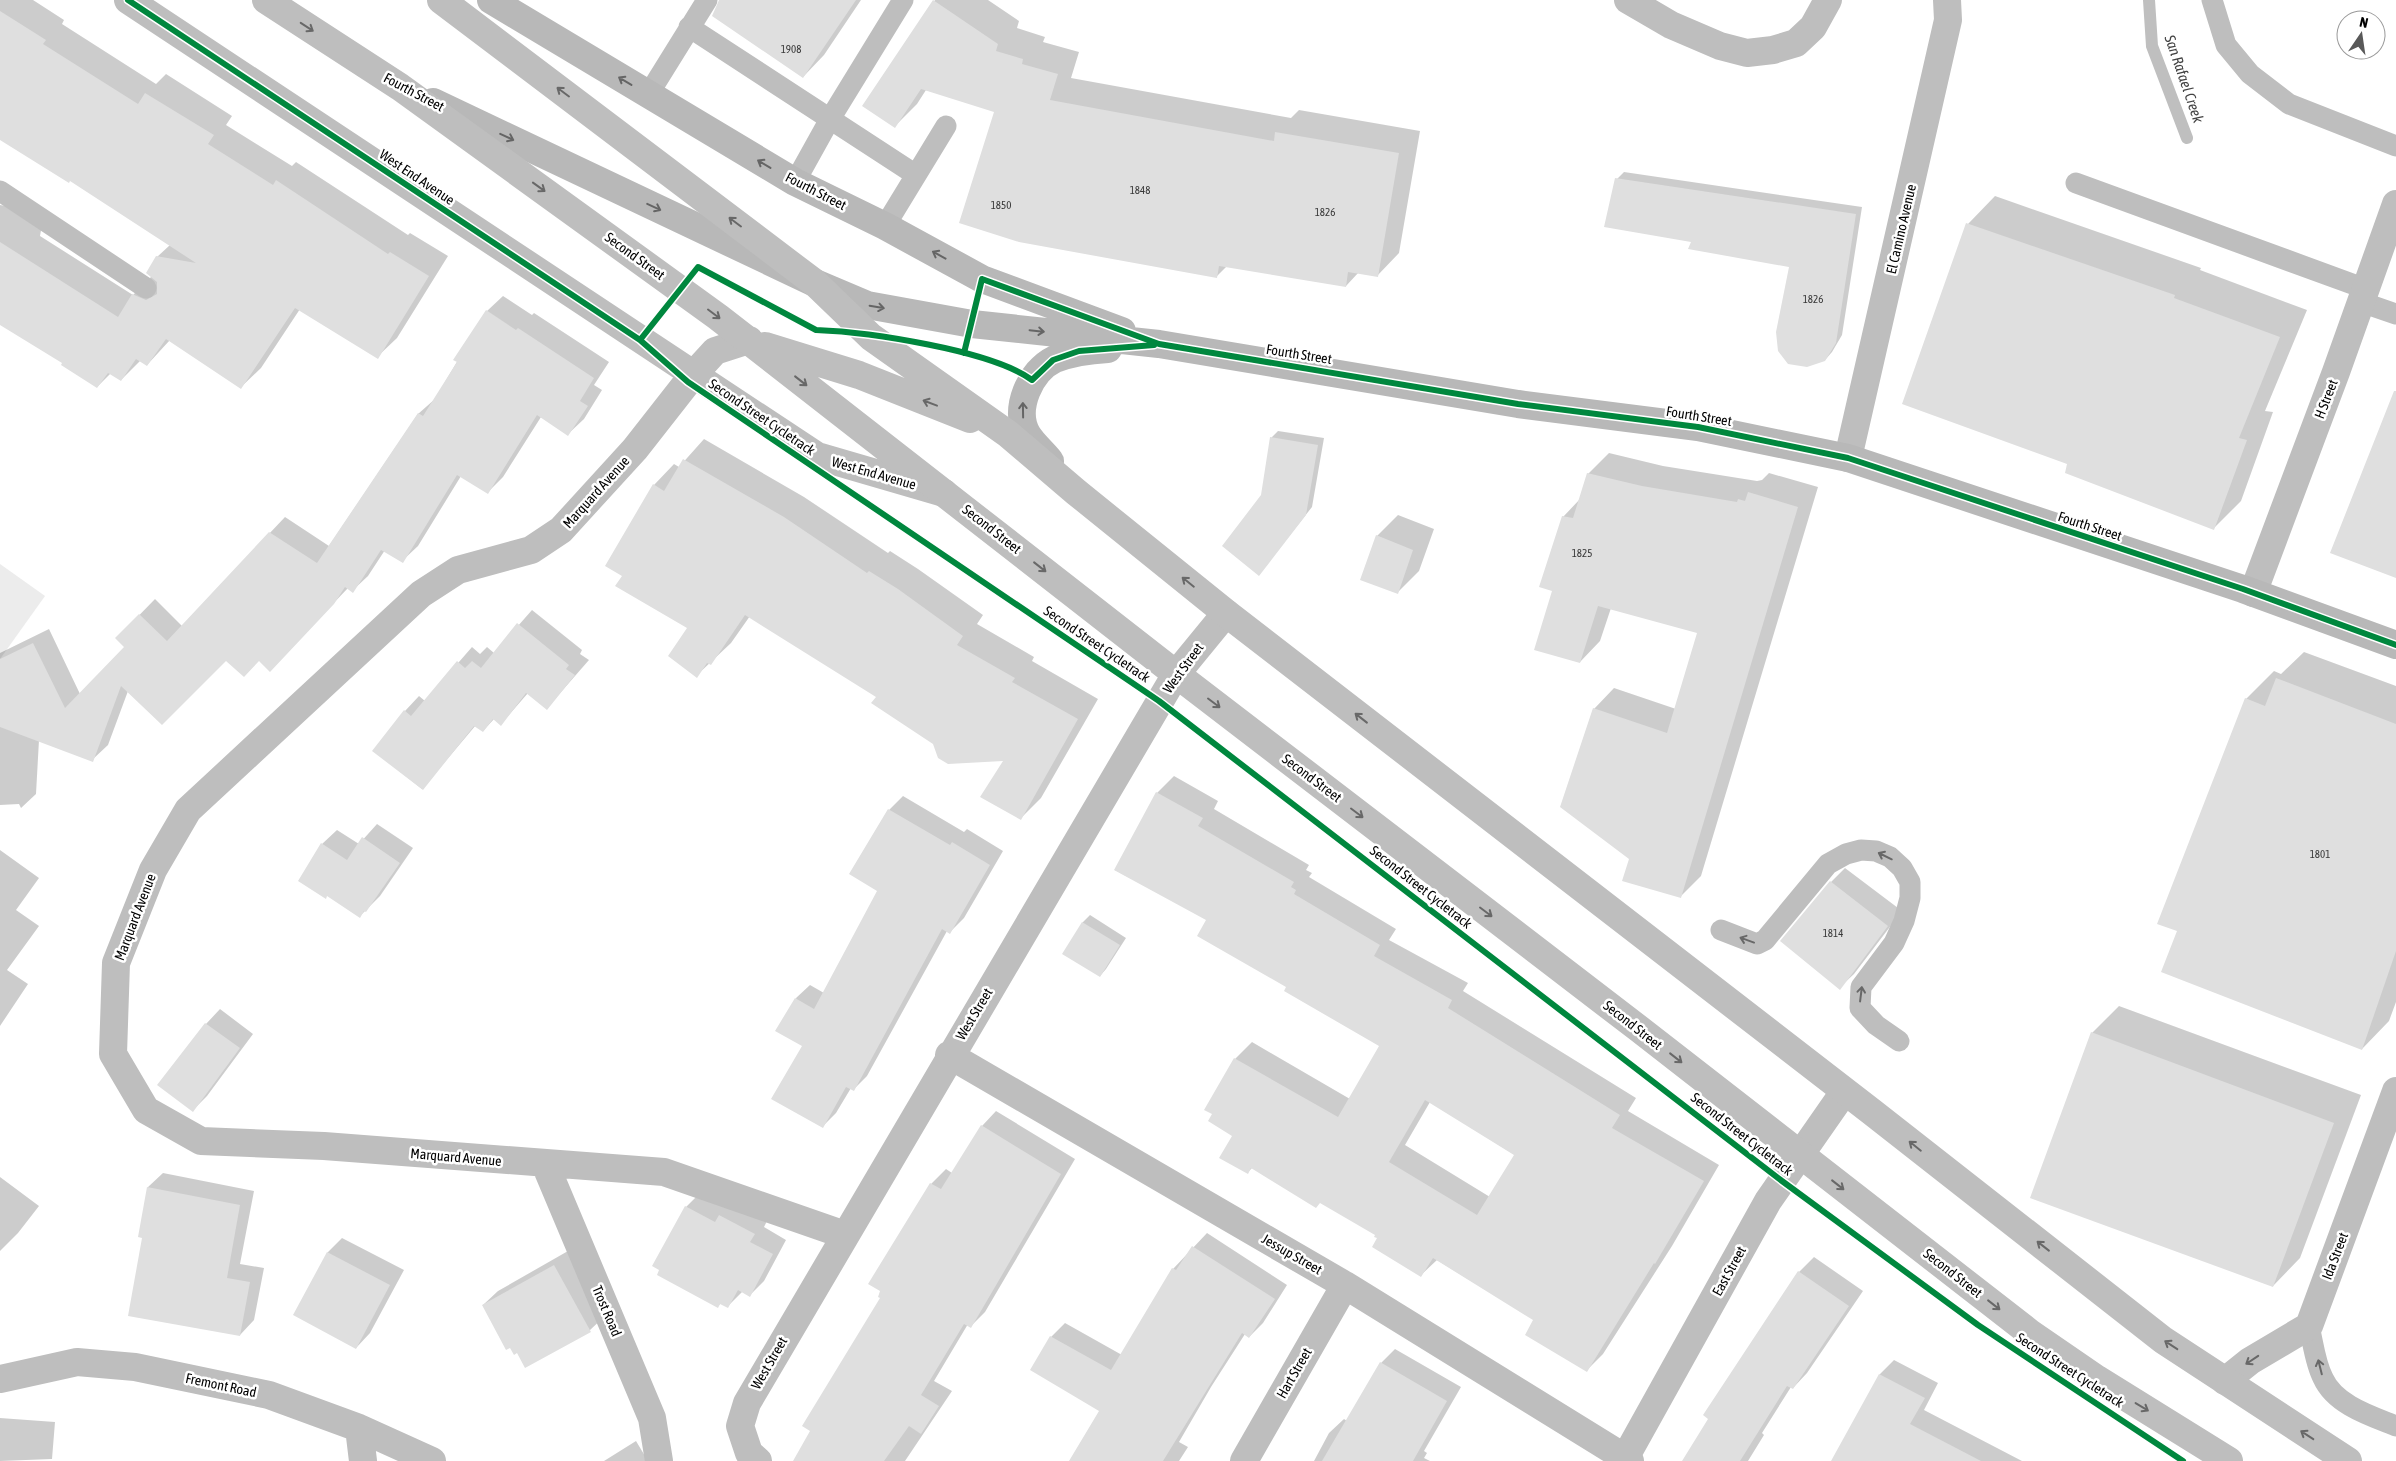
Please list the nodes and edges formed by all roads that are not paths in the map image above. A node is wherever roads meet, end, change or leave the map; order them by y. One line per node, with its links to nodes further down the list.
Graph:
1 (128, 0): 29 (street, West End Avenue)
2 (266, 0): 12 (street, Fourth Street, one-way to 12)
3 (442, 0): 23 (street, Fourth Street, one-way to 3)
4 (492, 0): 13 (main road, Fourth Street, one-way to 4)
5 (707, 0): 11 (lane)
6 (903, 0): 14 (lane)
7 (1628, 0): 8 (street)
8 (1828, 0)
9 (1947, 0): 31 (street, El Camino Avenue)
10 (2212, 0): 16 (lane)
11 (689, 27): 13 (lane); 14 (lane)
12 (400, 87): 23 (main road, Fourth Street, one-way to 23); 27 (street, Second Street, one-way to 27)
13 (648, 95): 18 (main road, Fourth Street, one-way to 13)
14 (830, 119): 17 (lane); 18 (lane)
15 (946, 126): 17 (lane)
16 (2396, 146)
17 (916, 175): 22 (lane)
18 (795, 182): 22 (main road, Fourth Street)
19 (2076, 183): 25 (lane)
20 (0, 191): 24 (lane)
21 (2396, 204): 25 (street, H Street)
22 (886, 226): 28 (main road, Fourth Street, one-way to 22)
23 (815, 283): 28 (main road, Fourth Street, one-way to 28); 30 (street)
24 (146, 288)
25 (2364, 296): 26 (lane); 34 (street, H Street)
26 (2396, 314)
27 (749, 340): 29 (street, Marquard Avenue); 30 (street, one-way to 27); 33 (street, Second Street, one-way to 33)
28 (1159, 344): 31 (main road, Fourth Street); 32 (main road, one-way to 28)
29 (694, 375): 33 (street, West End Avenue); 44 (street, Marquard Avenue)
30 (1008, 434): 32 (street)
31 (1848, 458): 34 (main road, Fourth Street)
32 (1076, 492): 35 (street, one-way to 32)
33 (947, 494): 37 (street, Second Street, one-way to 37)
34 (2253, 593): 36 (main road, Fourth Street)
35 (1226, 612): 37 (street, West Street); 42 (street, one-way to 35)
36 (2396, 645)
37 (1176, 674): 40 (street, West Street); 43 (street, Second Street, one-way to 43)
38 (1722, 930): 39 (lane, one-way to 38)
39 (1899, 1041)
40 (949, 1055): 45 (street, West Street); 46 (street, Jessup Street)
41 (2396, 1091): 47 (street, Ida Street)
42 (1844, 1092): 43 (street, East Street); 49 (street, one-way to 42)
43 (1799, 1155): 52 (street, East Street); 58 (street, Second Street, one-way to 58)
44 (545, 1164): 45 (street, Marquard Avenue); 55 (street, Trost Road)
45 (845, 1234): 56 (street, West Street)
46 (1345, 1284): 52 (street, Jessup Street); 57 (street, Hart Street)
47 (2309, 1326): 49 (street, one-way to 49); 50 (lane, one-way to 47)
48 (0, 1379): 51 (street, Fremont Road)
49 (2226, 1381): 59 (street, one-way to 49)
50 (2396, 1426)
51 (360, 1428): 53 (street); 54 (street, Fremont Road)
52 (1628, 1459)
53 (363, 1461)
54 (432, 1461)
55 (659, 1461)
56 (758, 1461)
57 (1244, 1461)
58 (2229, 1461)
59 (2348, 1461)

